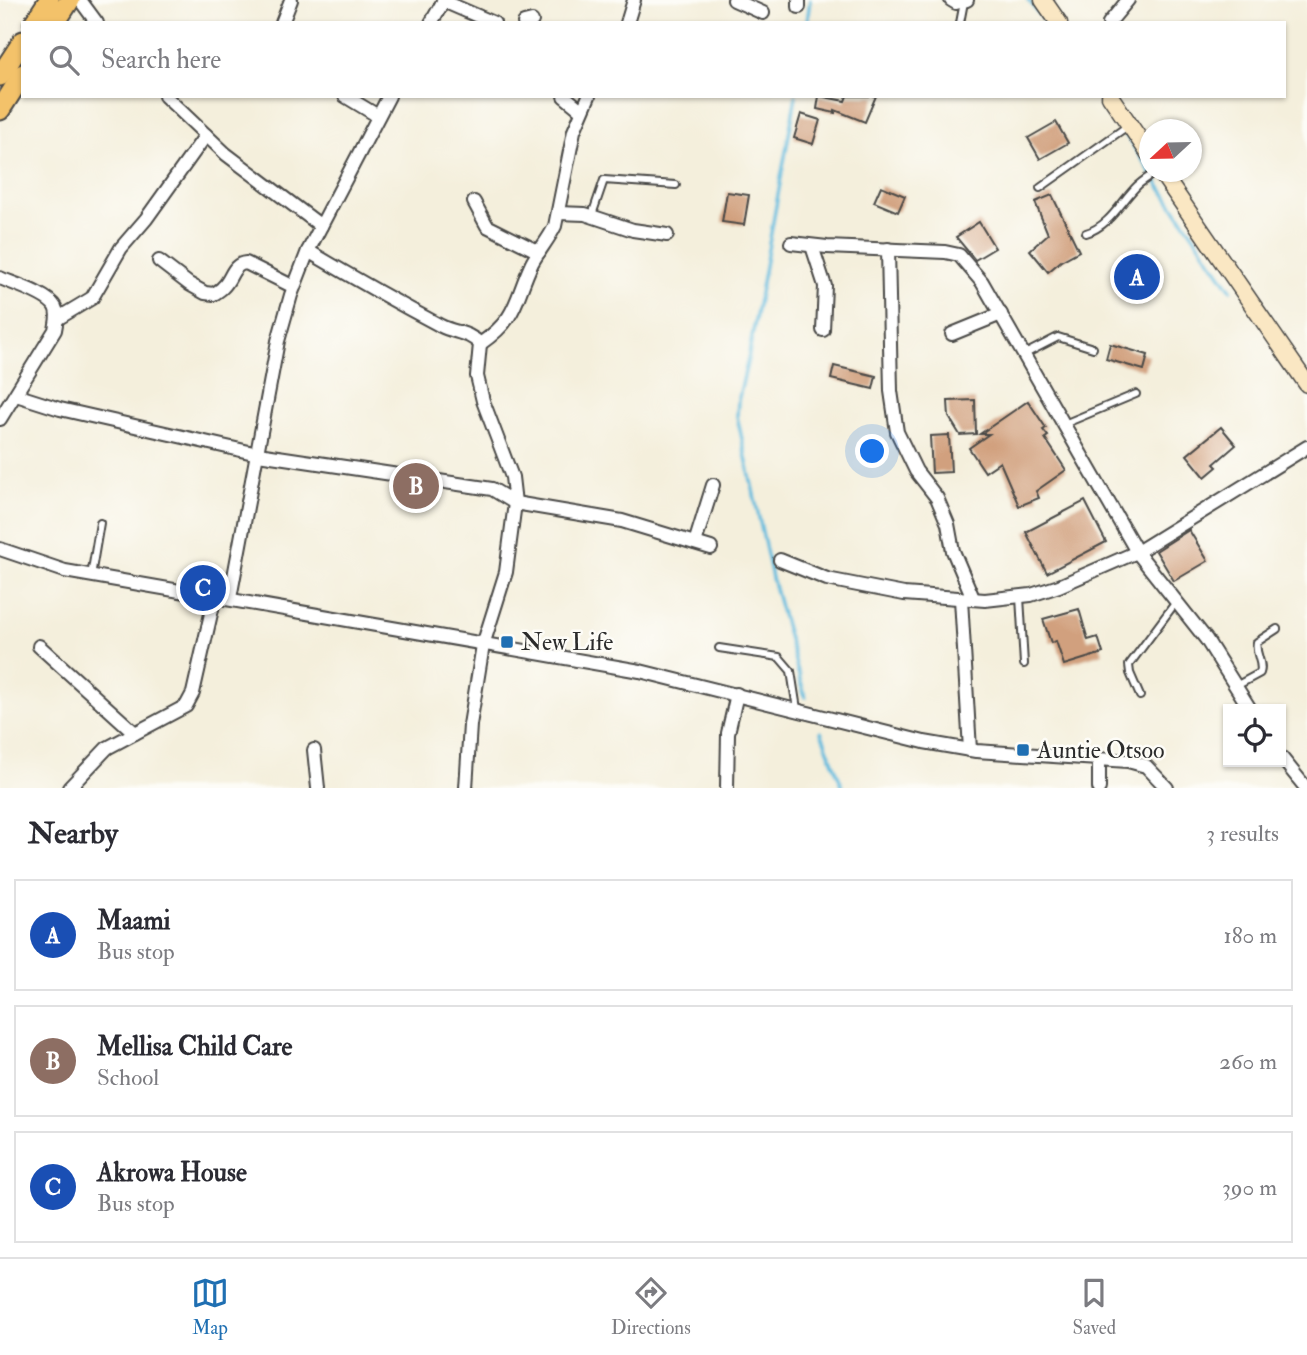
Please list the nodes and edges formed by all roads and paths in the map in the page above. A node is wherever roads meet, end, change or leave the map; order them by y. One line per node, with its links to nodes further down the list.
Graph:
1 (49, 0): 12 (main road)
2 (70, 0): 13 (main road)
3 (80, 0): 14 (street)
4 (292, 0): 15 (street)
5 (443, 0): 16 (street); 17 (street)
6 (634, 0): 18 (street)
7 (734, 0): 11 (street)
8 (1043, 0): 20 (street)
9 (1128, 0): 21 (street)
10 (960, 1): 19 (lane)
11 (763, 13)
12 (35, 21)
13 (56, 21)
14 (96, 21)
15 (283, 21)
16 (432, 21)
17 (490, 21)
18 (628, 21)
19 (960, 21)
20 (1058, 21)
21 (1111, 21)
22 (21, 44): 23 (main road)
23 (0, 76)
24 (21, 77): 31 (main road)
25 (167, 98): 35 (street)
26 (348, 98): 33 (street)
27 (388, 98): 33 (street)
28 (567, 98): 32 (street)
29 (588, 98): 32 (street)
30 (1111, 98): 34 (street)
31 (0, 110)
32 (582, 110): 42 (street)
33 (378, 116): 44 (street)
34 (1129, 125): 36 (street); 40 (lane)
35 (206, 135): 44 (street); 56 (street)
36 (1139, 139)
37 (1142, 182): 45 (lane)
38 (1166, 182): 62 (street)
39 (676, 185): 43 (lane)
40 (1040, 188)
41 (474, 202): 51 (street)
42 (558, 213): 43 (street); 51 (street)
43 (592, 215): 46 (street)
44 (321, 226): 50 (street)
45 (1086, 233)
46 (667, 235)
47 (791, 243): 48 (street)
48 (812, 246): 49 (street); 57 (street)
49 (888, 249): 55 (street); 81 (street)
50 (308, 251): 54 (street); 59 (street)
51 (539, 252): 59 (street)
52 (159, 261): 54 (street)
53 (0, 278): 56 (street)
54 (294, 287): 68 (street)
55 (1002, 314): 58 (street); 61 (street)
56 (57, 319): 64 (street)
57 (822, 330)
58 (952, 334)
59 (480, 344): 70 (street)
60 (1093, 348): 61 (lane)
61 (1025, 354): 66 (street)
62 (1307, 384)
63 (1136, 394): 66 (lane)
64 (16, 395): 65 (street); 68 (street)
65 (0, 419)
66 (1062, 425): 75 (street)
67 (1307, 447): 75 (street)
68 (258, 454): 70 (street); 80 (street)
69 (713, 485): 72 (street)
70 (515, 503): 72 (street); 84 (street)
71 (100, 523): 77 (lane)
72 (695, 543): 73 (street)
73 (711, 548)
74 (0, 549): 77 (street)
75 (1137, 552): 79 (street); 82 (street)
76 (780, 560): 81 (street)
77 (91, 576): 78 (street)
78 (215, 596): 80 (street); 93 (street)
79 (1020, 597): 81 (street); 87 (lane)
80 (230, 598): 84 (street)
81 (967, 599): 95 (street)
82 (1176, 602): 88 (street); 90 (lane)
83 (1277, 629): 88 (lane)
84 (483, 645): 89 (street); 100 (street)
85 (39, 646): 93 (street)
86 (719, 648): 92 (lane)
87 (1024, 664)
88 (1236, 686): 91 (street)
89 (737, 694): 92 (street); 101 (street)
90 (1140, 696)
91 (1247, 704)
92 (797, 709): 95 (street)
93 (135, 733): 98 (street)
94 (314, 750): 99 (street)
95 (970, 750): 96 (street)
96 (1099, 759): 102 (street); 103 (street)
97 (1286, 763): 104 (street)
98 (69, 788)
99 (318, 788)
100 (466, 788)
101 (727, 788)
102 (1099, 788)
103 (1167, 788)
104 (1306, 788)

